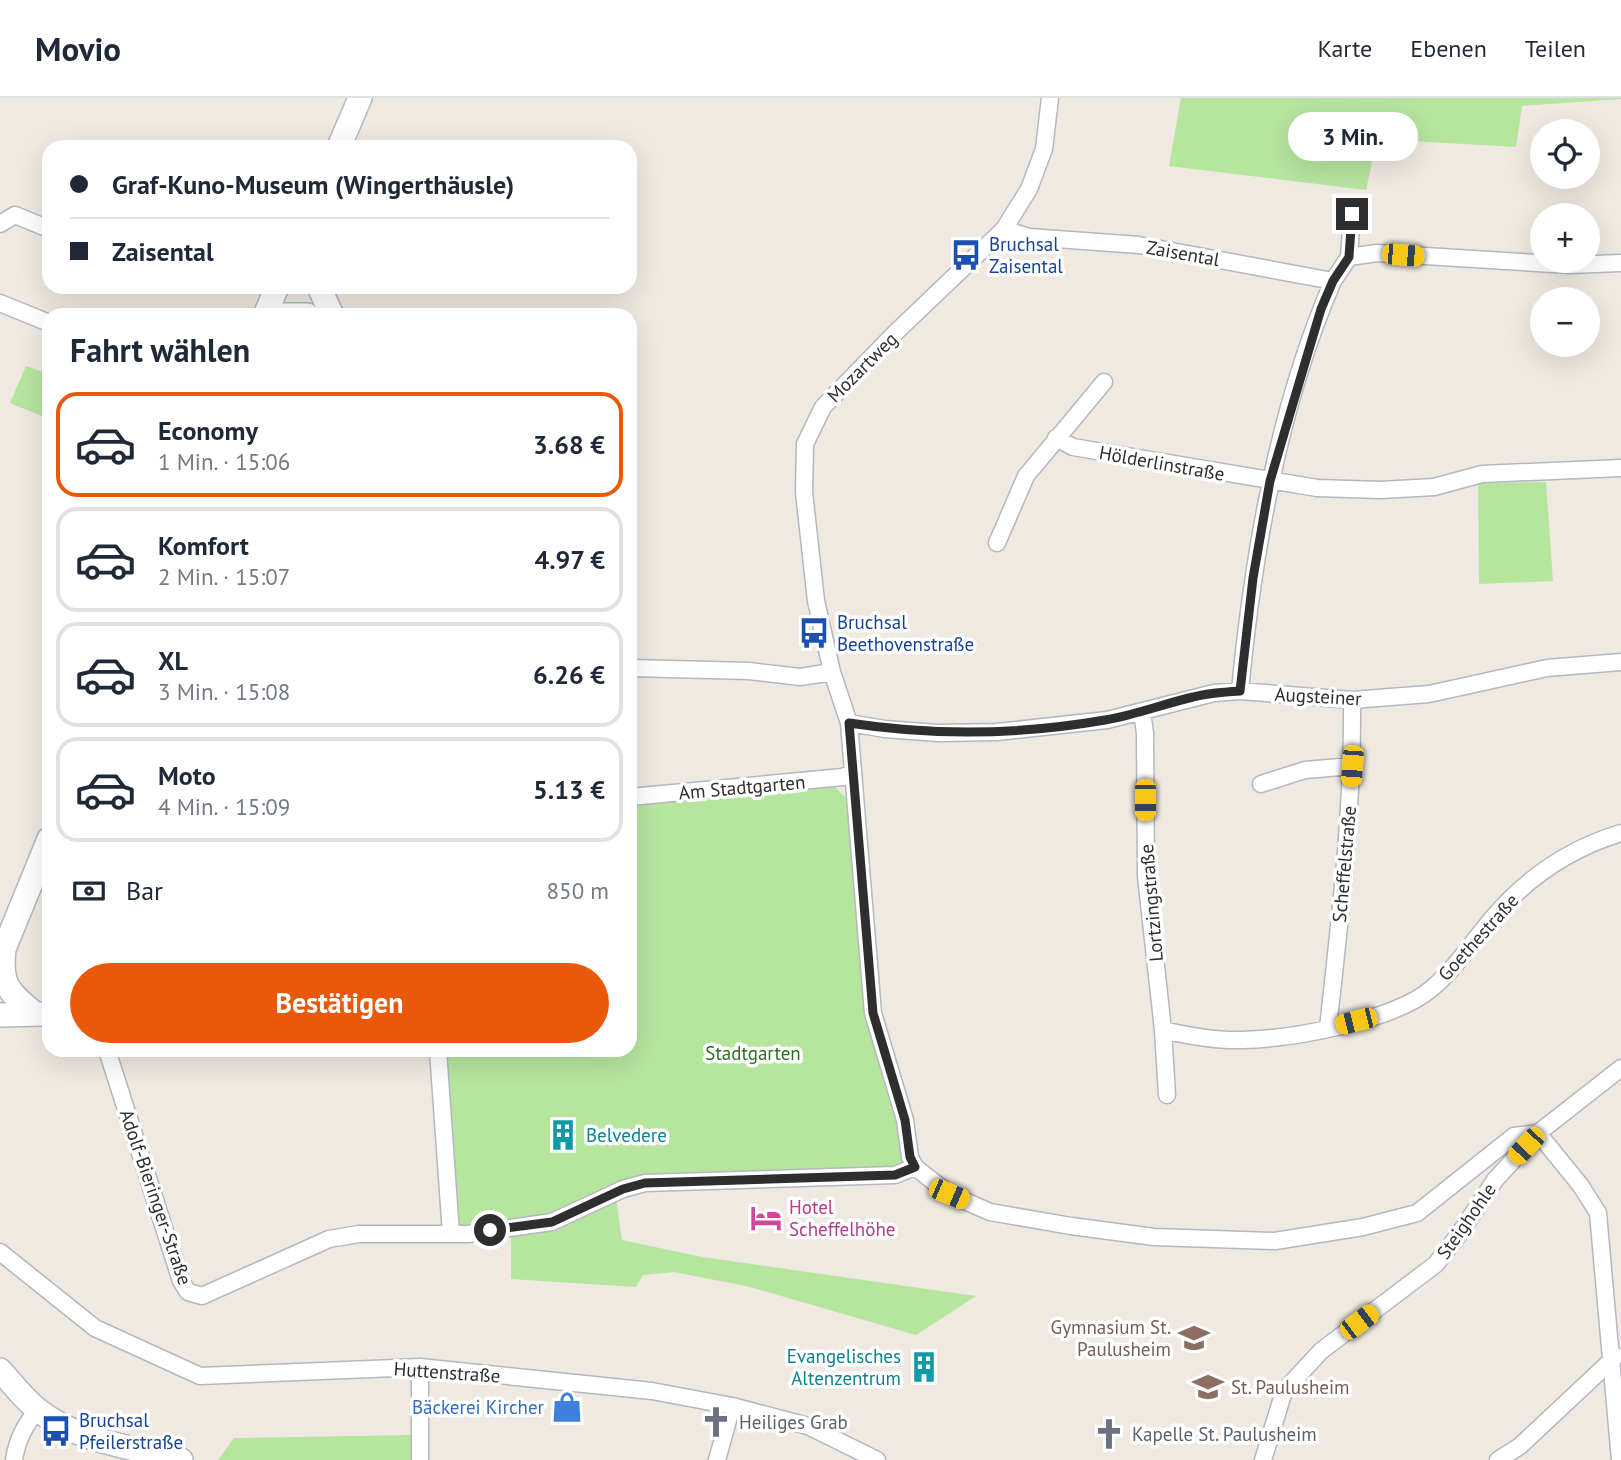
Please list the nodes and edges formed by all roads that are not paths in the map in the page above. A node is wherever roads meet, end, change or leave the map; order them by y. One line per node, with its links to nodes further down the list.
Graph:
1 (360, 98): 3 (main road)
2 (1050, 98): 7 (street, Mozartweg)
3 (342, 140)
4 (1352, 214): 8 (street)
5 (0, 224): 6 (street)
6 (42, 226)
7 (1004, 229): 10 (street, Zaisental); 20 (street, Mozartweg)
8 (1349, 257): 9 (street); 10 (street)
9 (1621, 263)
10 (1333, 281): 16 (street)
11 (0, 303): 12 (street)
12 (42, 320)
13 (1104, 382): 14 (street)
14 (1056, 438): 16 (street, Hölderlinstraße); 17 (street)
15 (1621, 468): 16 (street, Hölderlinstraße)
16 (1270, 481): 21 (street)
17 (998, 543)
18 (1621, 662): 22 (street, Augsteiner)
19 (637, 668): 20 (street)
20 (832, 672): 24 (street, Mozartweg)
21 (1240, 691): 22 (street, Augsteiner); 23 (street, Augsteiner)
22 (1352, 700): 25 (street, Scheffelstraße)
23 (1142, 712): 24 (street, Augsteiner); 35 (street, Lortzingstraße)
24 (849, 723): 26 (street, Mozartweg)
25 (1352, 766): 27 (street); 34 (street, Scheffelstraße)
26 (853, 772): 28 (street, Am Stadtgarten); 41 (street, Mozartweg)
27 (1261, 784)
28 (637, 796)
29 (1621, 833): 34 (street, Goethestraße)
30 (42, 856): 31 (main road)
31 (2, 951): 32 (main road)
32 (42, 1014): 33 (main road)
33 (0, 1015)
34 (1328, 1028): 35 (street, Goethestraße)
35 (1163, 1030): 39 (street, Lortzingstraße)
36 (109, 1057): 42 (street, Adolf-Bieringer-Straße)
37 (438, 1057): 42 (street)
38 (1621, 1068): 40 (street)
39 (1167, 1095)
40 (1538, 1133): 41 (street); 44 (street); 54 (street, Steighohle)
41 (915, 1167): 42 (street, Adolf-Bieringer-Straße)
42 (451, 1234)
43 (0, 1252): 45 (street, Huttenstraße)
44 (1616, 1356): 55 (street); 56 (street)
45 (420, 1367): 47 (street, Huttenstraße); 51 (street)
46 (0, 1370): 48 (main road)
47 (732, 1406): 52 (street); 53 (street, Huttenstraße)
48 (38, 1410): 49 (street); 50 (main road)
49 (14, 1460)
50 (181, 1460)
51 (420, 1460)
52 (717, 1460)
53 (877, 1460)
54 (1263, 1460)
55 (1499, 1460)
56 (1620, 1460)

